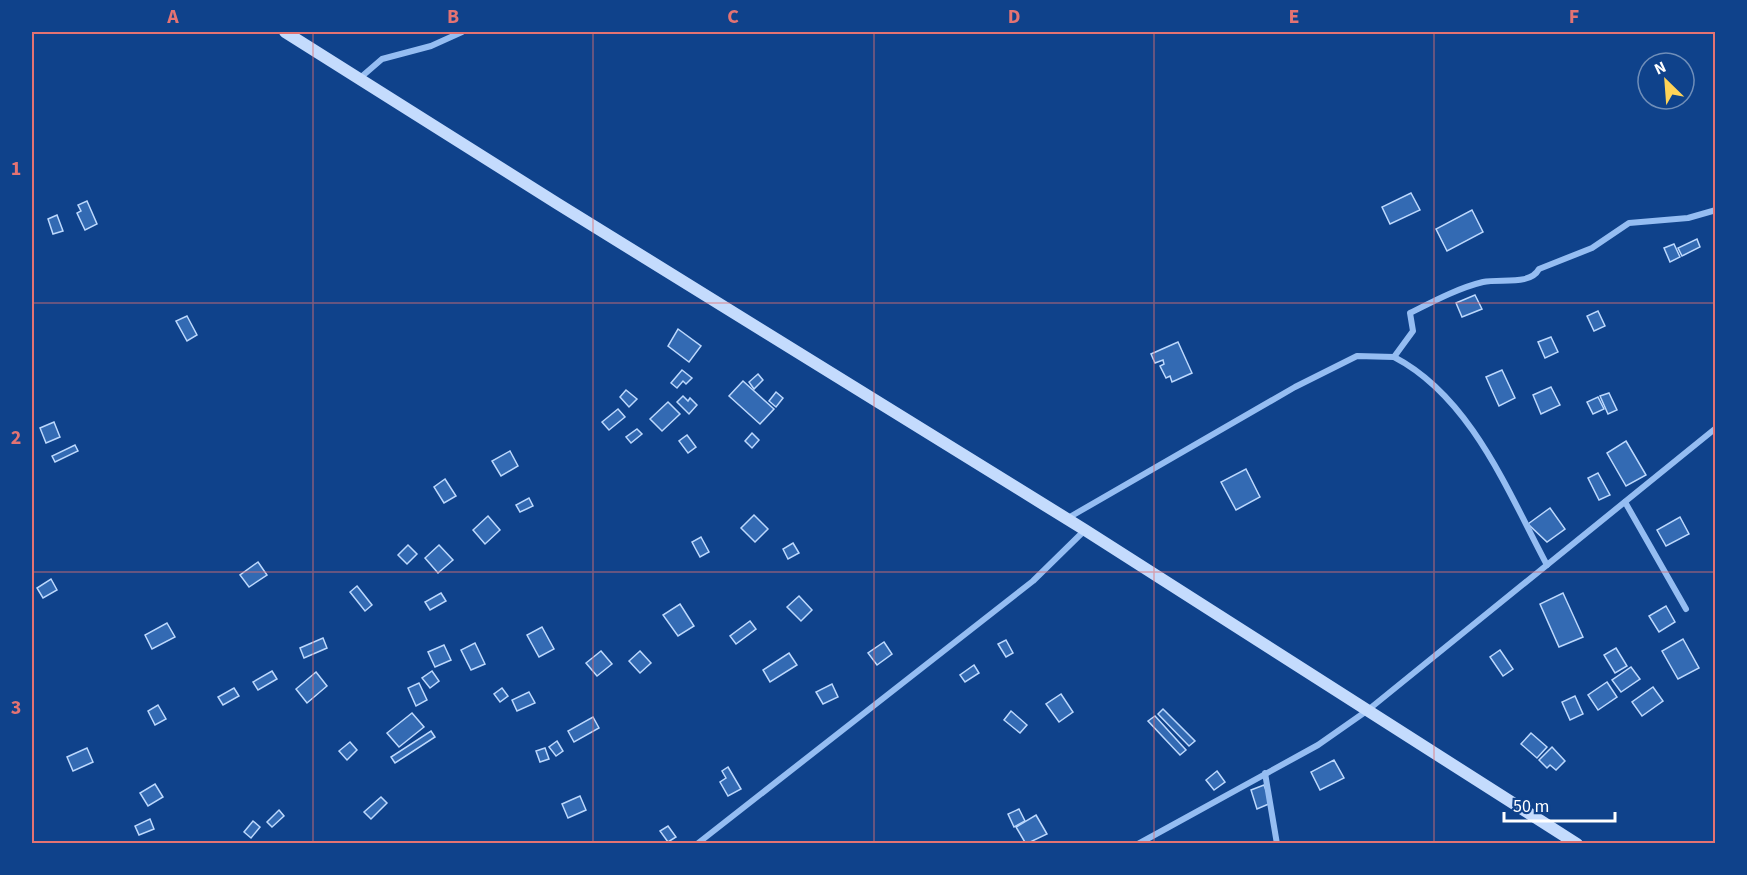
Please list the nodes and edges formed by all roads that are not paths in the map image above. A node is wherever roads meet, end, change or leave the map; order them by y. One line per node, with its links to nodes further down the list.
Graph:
1 (285, 32): 3 (street)
2 (462, 32): 3 (street)
3 (360, 78): 8 (street)
4 (1716, 210): 5 (street)
5 (1394, 357): 8 (street); 10 (street)
6 (1716, 428): 7 (street)
7 (1625, 502): 10 (street); 11 (street)
8 (1067, 519): 9 (street)
9 (1085, 530): 12 (street); 14 (street)
10 (1547, 565): 12 (street)
11 (1686, 609)
12 (1368, 710): 13 (street); 17 (street)
13 (1265, 773): 15 (street); 16 (street)
14 (697, 843)
15 (1138, 843)
16 (1277, 843)
17 (1577, 843)

